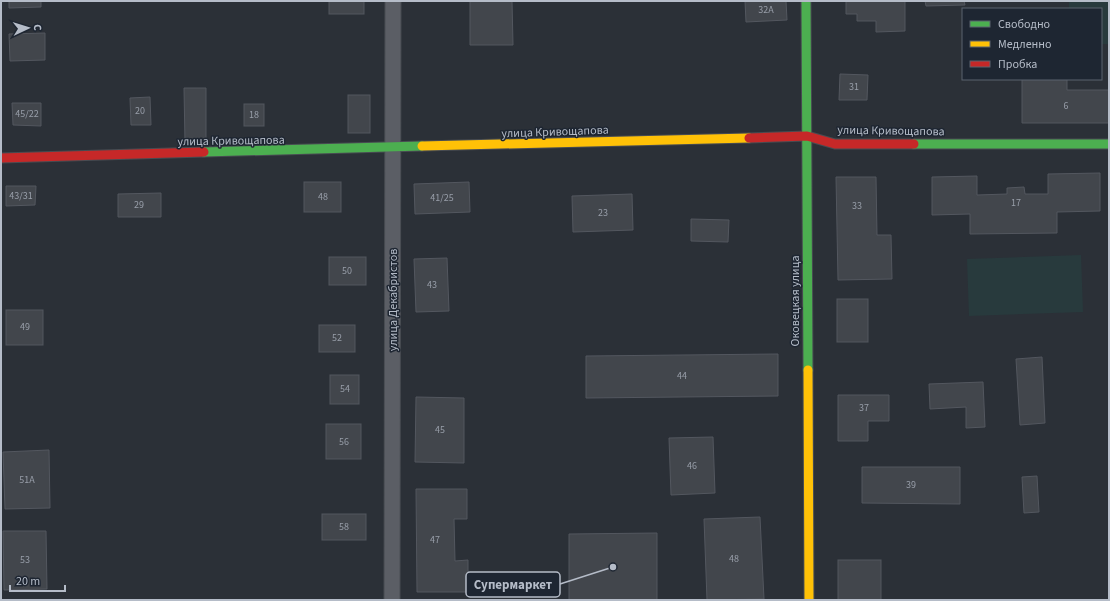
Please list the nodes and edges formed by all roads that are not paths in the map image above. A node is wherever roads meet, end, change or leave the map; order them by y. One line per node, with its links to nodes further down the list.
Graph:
1 (393, 1): 5 (street, улица Декабристов)
2 (806, 1): 3 (street, Оковецкая улица)
3 (807, 136): 4 (street, улица Кривощапова); 5 (street, улица Кривощапова); 8 (street, Оковецкая улица)
4 (1109, 144)
5 (393, 149): 6 (street, улица Кривощапова); 7 (street, улица Декабристов)
6 (1, 158)
7 (392, 600)
8 (808, 600)

